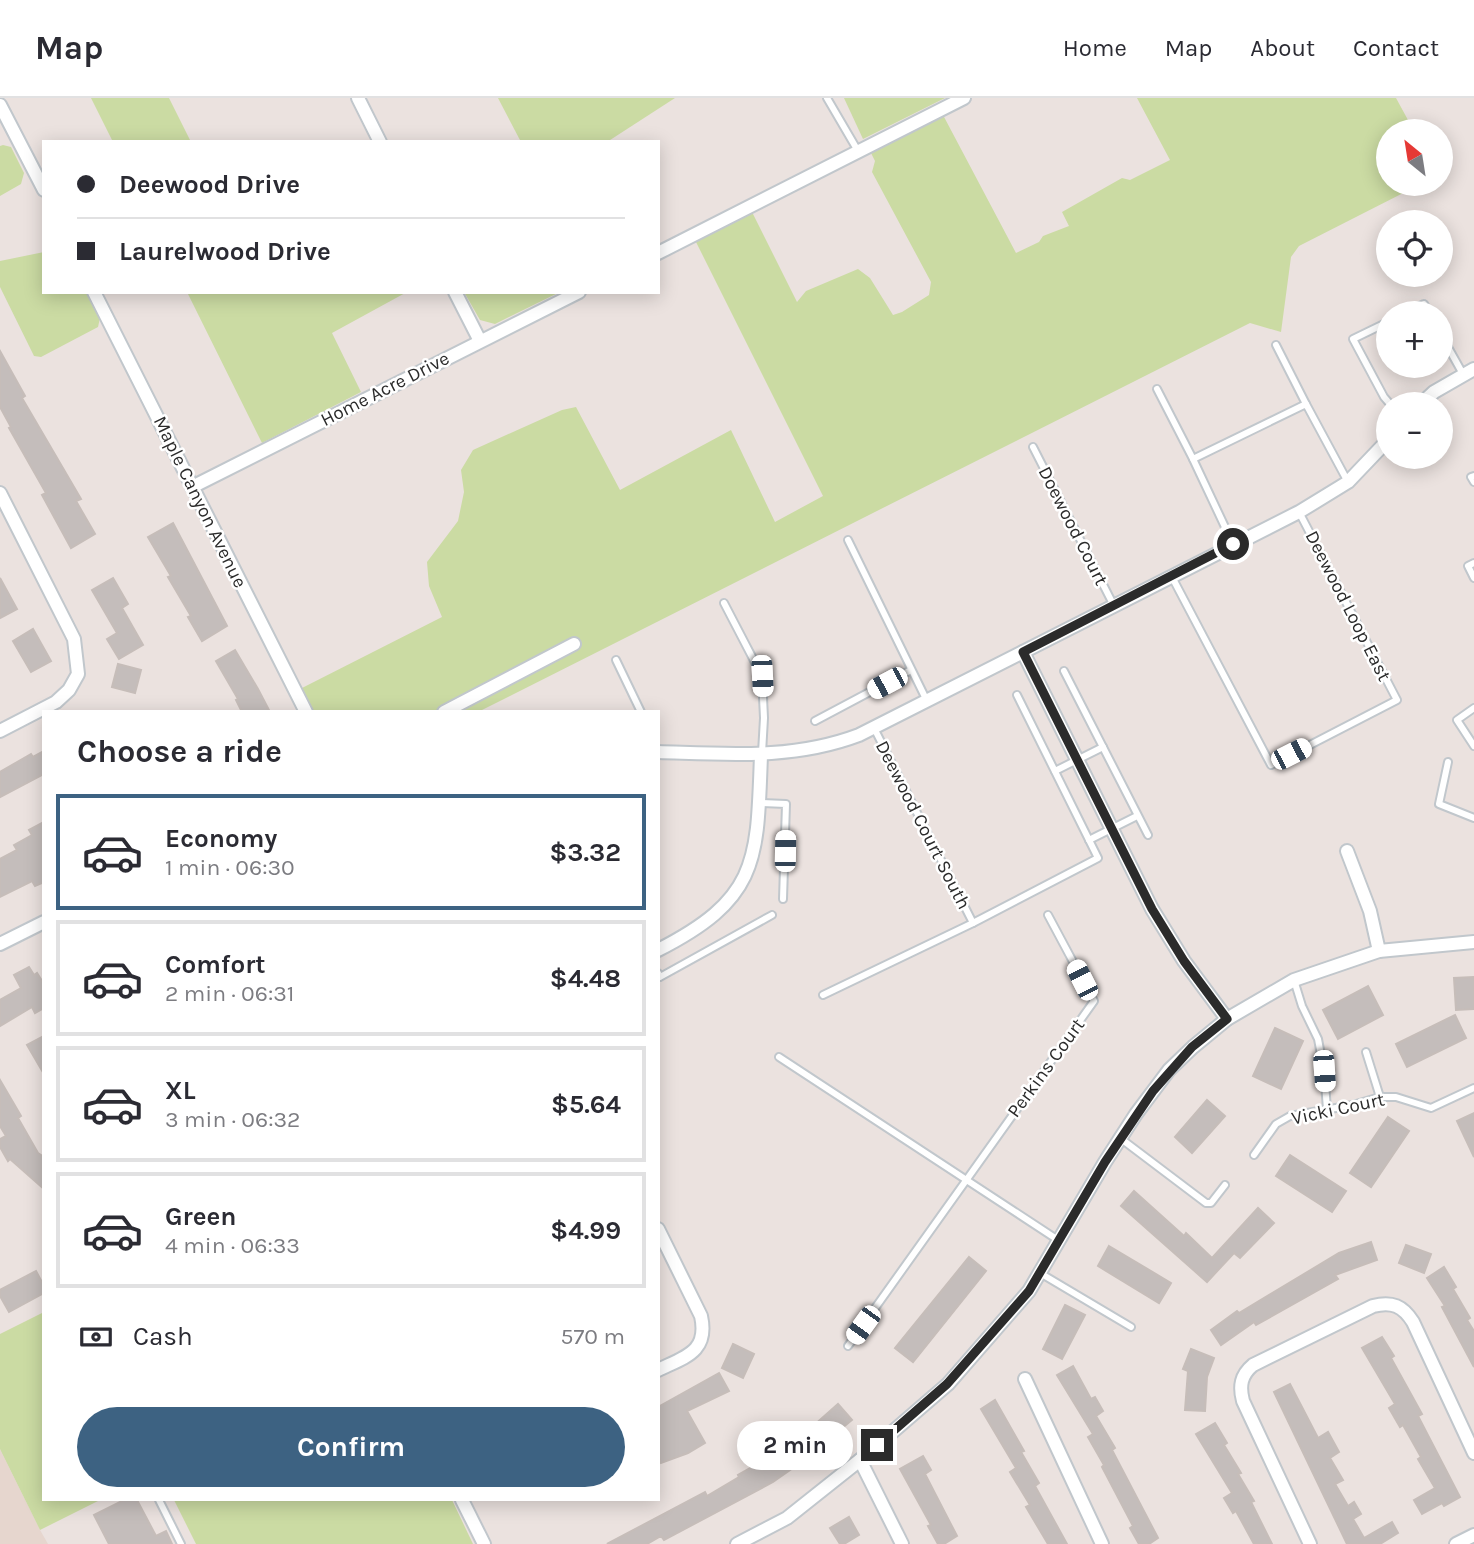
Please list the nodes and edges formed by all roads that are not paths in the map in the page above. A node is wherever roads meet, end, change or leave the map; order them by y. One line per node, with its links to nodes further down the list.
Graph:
1 (358, 98): 5 (street)
2 (827, 98): 6 (lane)
3 (964, 98): 6 (street)
4 (0, 105): 7 (street)
5 (379, 140)
6 (859, 151): 8 (street)
7 (42, 186)
8 (660, 252)
9 (95, 294): 27 (street, Maple Canyon Avenue)
10 (456, 294): 13 (street)
11 (575, 294): 13 (street, Home Acre Drive)
12 (1376, 328): 18 (lane)
13 (480, 341): 27 (street, Home Acre Drive)
14 (1276, 345): 20 (lane)
15 (1453, 350): 16 (lane)
16 (1469, 371): 19 (street)
17 (1157, 389): 23 (lane)
18 (1381, 392)
19 (1434, 392)
20 (1306, 404): 23 (lane); 25 (lane)
21 (1033, 447): 36 (lane, Doewood Court)
22 (1376, 453): 25 (street)
23 (1193, 459): 31 (lane)
24 (1474, 476): 26 (lane)
25 (1348, 482): 29 (street)
26 (1474, 482)
27 (192, 486): 45 (street, Maple Canyon Avenue)
28 (0, 493): 50 (street)
29 (1299, 512): 31 (street); 33 (lane, Deewood Loop East)
30 (848, 540): 40 (lane)
31 (1233, 544): 33 (street)
32 (1474, 563): 34 (lane)
33 (1172, 577): 36 (street)
34 (1474, 578)
35 (724, 603): 54 (lane)
36 (1114, 606): 38 (street)
37 (574, 644): 46 (street)
38 (1023, 652): 43 (street); 55 (street)
39 (616, 660): 47 (lane)
40 (911, 670): 43 (lane); 48 (lane)
41 (1064, 670): 52 (lane)
42 (1017, 695): 57 (lane)
43 (926, 699): 49 (street)
44 (1474, 708): 51 (lane)
45 (305, 710)
46 (448, 710)
47 (638, 710)
48 (815, 721)
49 (874, 727): 54 (street); 69 (lane, Deewood Court South)
50 (0, 731)
51 (1474, 746)
52 (1103, 747): 55 (lane); 59 (lane)
53 (660, 752): 54 (street)
54 (761, 755): 58 (street)
55 (1077, 760): 57 (lane); 61 (street)
56 (1448, 762): 60 (lane)
57 (1055, 771): 63 (lane)
58 (759, 803): 65 (lane); 72 (street)
59 (1138, 816): 61 (lane); 62 (lane)
60 (1474, 818)
61 (1112, 829): 63 (lane); 77 (street)
62 (1148, 835)
63 (1089, 840): 69 (lane)
64 (1347, 851): 73 (street)
65 (783, 899)
66 (772, 915): 74 (lane)
67 (1048, 915): 85 (lane, Perkins Court)
68 (42, 923): 71 (street)
69 (973, 923): 76 (lane)
70 (1474, 942): 73 (street)
71 (0, 944)
72 (660, 949)
73 (1379, 951): 75 (street)
74 (660, 977)
75 (1294, 980): 77 (street); 82 (lane)
76 (823, 995)
77 (1227, 1019): 83 (street)
78 (1366, 1052): 81 (lane)
79 (779, 1057): 85 (lane)
80 (1474, 1087): 81 (lane, Vicki Court)
81 (1380, 1097): 82 (lane, Vicki Court)
82 (1327, 1109): 84 (lane, Vicki Court)
83 (1120, 1138): 86 (lane); 88 (street)
84 (1254, 1155)
85 (966, 1180): 88 (lane); 91 (lane, Perkins Court)
86 (1226, 1185)
87 (660, 1233): 92 (street)
88 (1060, 1241): 89 (street)
89 (1040, 1273): 90 (lane); 95 (street)
90 (1131, 1327)
91 (848, 1346)
92 (660, 1369)
93 (1025, 1380): 103 (street)
94 (1474, 1453): 104 (street)
95 (860, 1460): 101 (street); 102 (street)
96 (160, 1501): 99 (lane)
97 (462, 1501): 100 (street)
98 (1474, 1535): 105 (street)
99 (181, 1544)
100 (484, 1544)
101 (737, 1544)
102 (902, 1544)
103 (1102, 1544)
104 (1310, 1544)
105 (1456, 1544)

